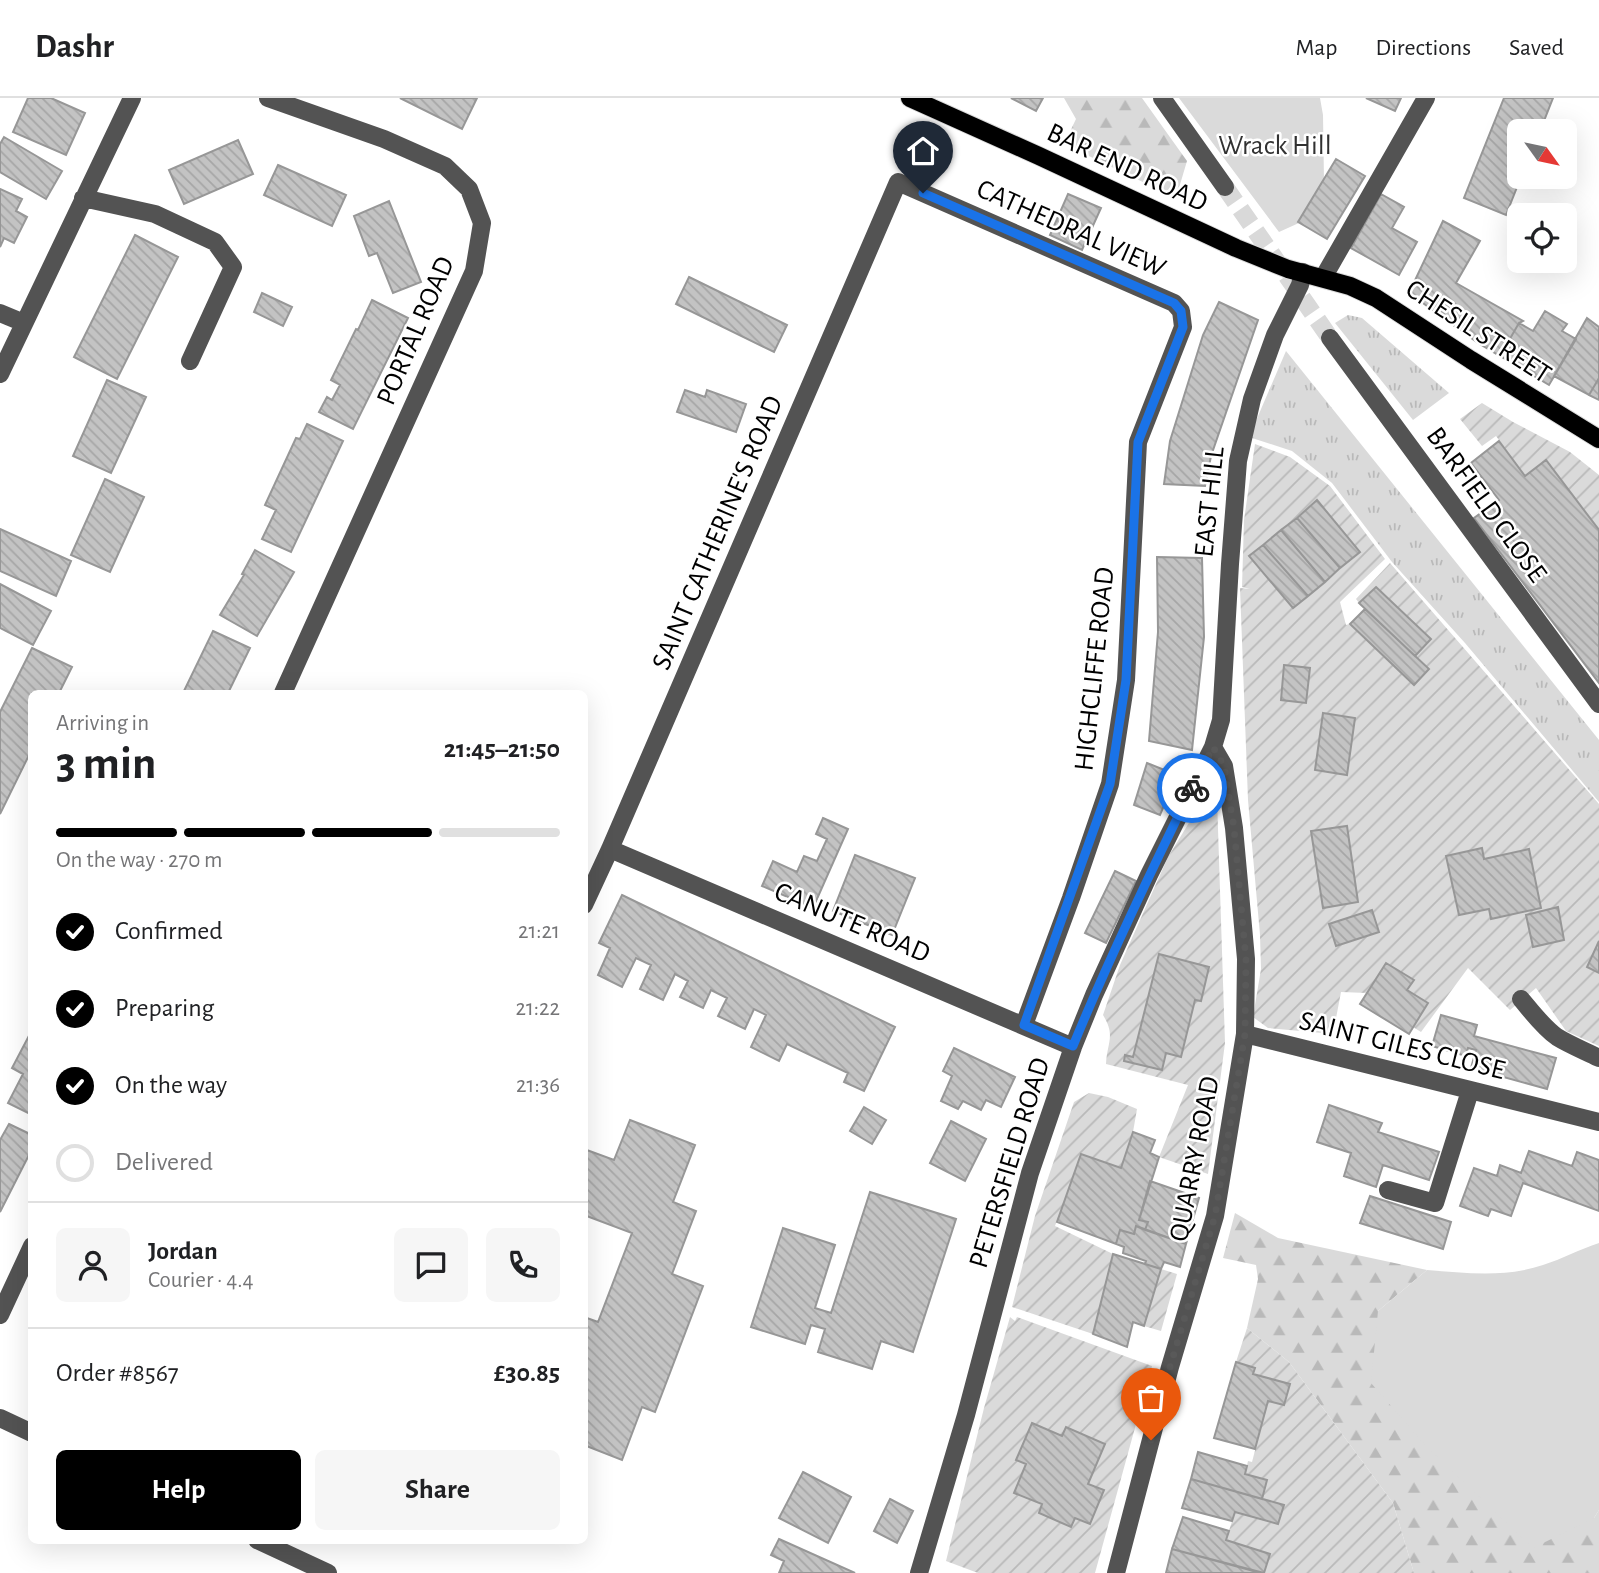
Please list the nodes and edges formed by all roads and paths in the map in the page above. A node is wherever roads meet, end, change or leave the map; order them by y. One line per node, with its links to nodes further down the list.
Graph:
1 (131, 98): 8 (street)
2 (268, 98): 18 (street, PORTAL ROAD)
3 (910, 98): 9 (main road, BAR END ROAD)
4 (1162, 98): 7 (street)
5 (1426, 98): 10 (street)
6 (898, 182): 11 (street, CATHEDRAL VIEW); 21 (street, SAINT CATHERINE'S ROAD)
7 (1225, 187)
8 (83, 198): 13 (street); 15 (street)
9 (1303, 272): 10 (main road, BAR END ROAD); 20 (street, EAST HILL)
10 (1323, 278): 17 (main road, CHESIL STREET)
11 (1181, 311): 24 (street, HIGHCLIFFE ROAD)
12 (0, 313): 13 (street)
13 (24, 323): 16 (street)
14 (1330, 338): 19 (street, BARFIELD CLOSE)
15 (190, 361)
16 (0, 374)
17 (1599, 439)
18 (283, 690)
19 (1599, 704)
20 (1213, 747): 25 (street, QUARRY ROAD); 26 (street, PETERSFIELD ROAD)
21 (610, 849): 22 (street, SAINT CATHERINE'S ROAD); 24 (street, CANUTE ROAD)
22 (588, 896)
23 (1521, 999): 27 (street)
24 (1024, 1025): 26 (street, CANUTE ROAD)
25 (1245, 1034): 28 (street, SAINT GILES CLOSE); 38 (street, QUARRY ROAD)
26 (1073, 1046): 37 (street, PETERSFIELD ROAD)
27 (1599, 1058)
28 (1470, 1091): 29 (street, SAINT GILES CLOSE); 30 (street)
29 (1599, 1122)
30 (1388, 1190)
31 (28, 1255): 32 (street)
32 (0, 1315)
33 (0, 1418): 34 (street)
34 (28, 1431)
35 (286, 1546): 36 (street)
36 (328, 1573)
37 (919, 1573)
38 (1116, 1573)

